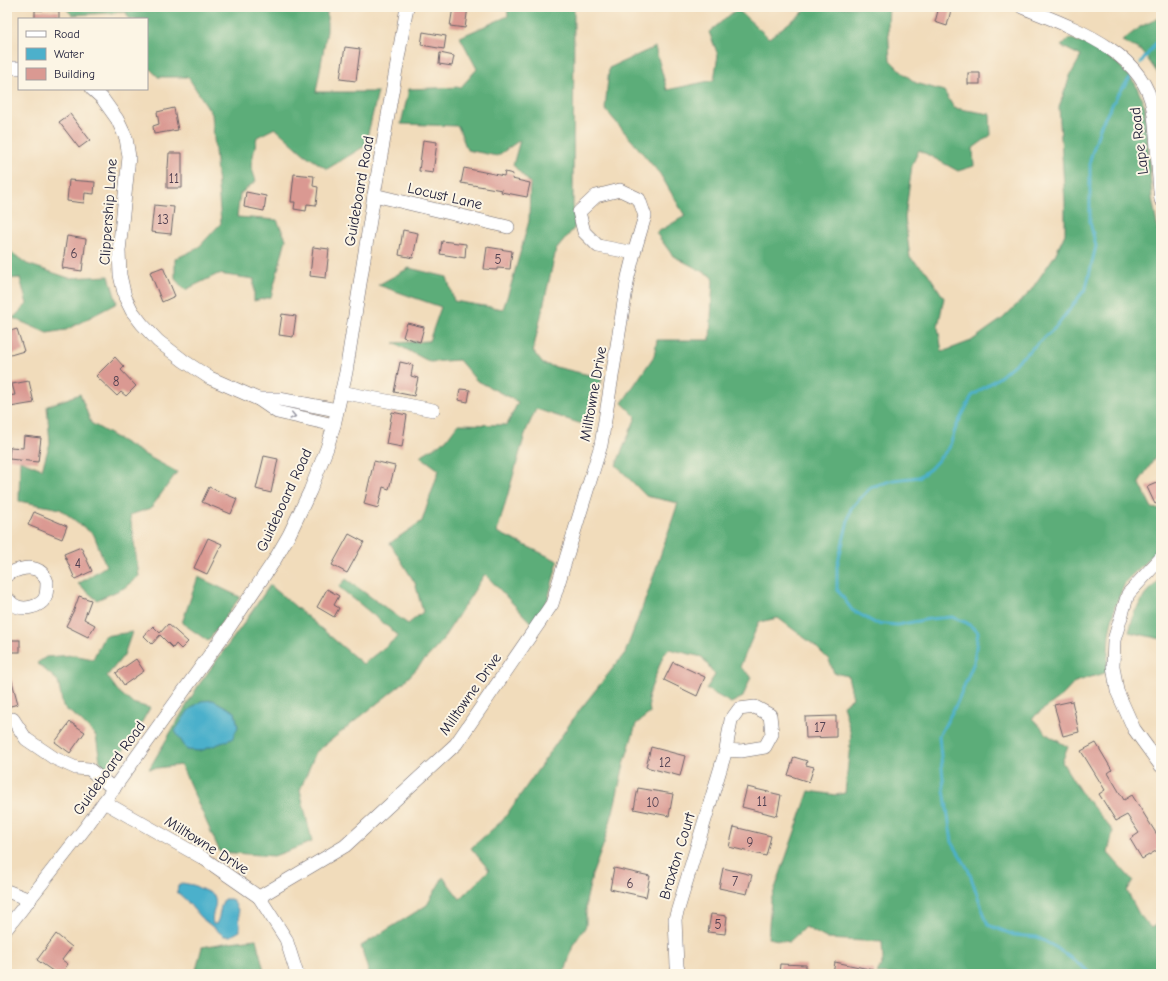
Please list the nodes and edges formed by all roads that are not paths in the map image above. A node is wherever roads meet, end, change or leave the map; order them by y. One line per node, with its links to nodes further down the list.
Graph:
1 (407, 7): 6 (street, Guideboard Road)
2 (1022, 7): 7 (street, Lape Road)
3 (7, 68): 4 (street)
4 (18, 68)
5 (93, 90): 11 (street, Clippership Lane)
6 (374, 196): 8 (street, Locust Lane); 10 (street, Guideboard Road)
7 (1161, 200)
8 (508, 227)
9 (634, 254): 9 (street, Milltowne Drive); 24 (street, Milltowne Drive)
10 (341, 392): 12 (street, Guideboard Road); 13 (street)
11 (258, 399): 12 (street, Clippership Lane); 14 (street, Clippership Lane, one-way to 14)
12 (337, 410): 14 (street, Guideboard Road)
13 (433, 410)
14 (334, 426): 21 (street, Guideboard Road)
15 (1161, 558): 20 (street)
16 (7, 575): 17 (street)
17 (7, 598)
18 (13, 718): 21 (street)
19 (726, 750): 28 (street, Braxton Court)
20 (1161, 766)
21 (114, 789): 22 (street, Guideboard Road)
22 (104, 802): 24 (street, Milltowne Drive); 25 (street, Guideboard Road)
23 (7, 891): 25 (street)
24 (259, 898): 27 (street)
25 (30, 900): 26 (street, Guideboard Road)
26 (7, 928)
27 (297, 974)
28 (679, 974)

